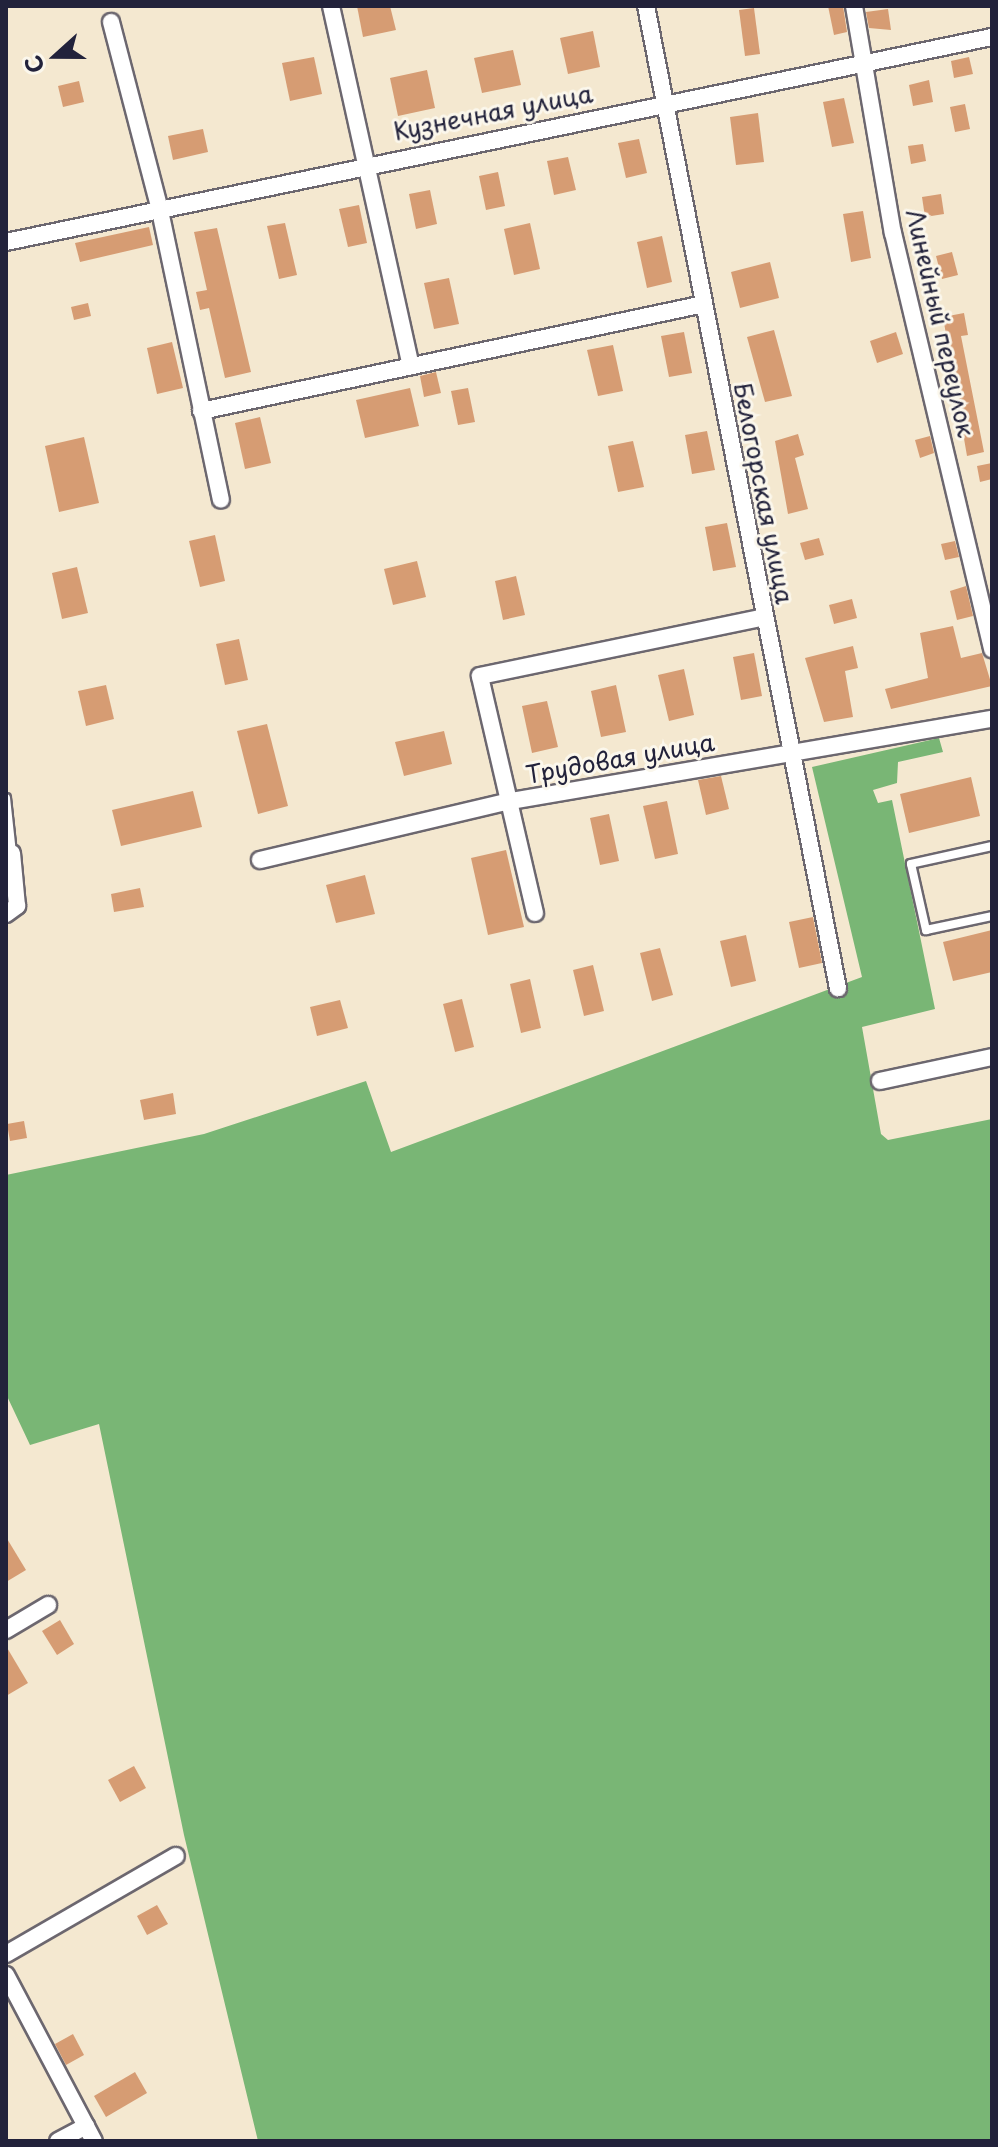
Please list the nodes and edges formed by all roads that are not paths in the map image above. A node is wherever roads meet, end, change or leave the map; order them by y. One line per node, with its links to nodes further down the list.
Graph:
1 (331, 6): 8 (street)
2 (646, 6): 7 (street, Белогорская улица)
3 (854, 6): 6 (street, Линейный переулок)
4 (111, 22): 9 (street)
5 (992, 37): 6 (street, Кузнечная улица)
6 (865, 67): 7 (street, Кузнечная улица); 16 (street, Линейный переулок)
7 (665, 102): 8 (street, Кузнечная улица); 11 (street, Белогорская улица)
8 (366, 162): 9 (street, Кузнечная улица); 12 (street)
9 (159, 206): 10 (street, Кузнечная улица); 13 (street)
10 (6, 242)
11 (704, 304): 12 (street); 15 (street, Белогорская улица)
12 (411, 366): 13 (street)
13 (201, 411): 14 (street)
14 (221, 500)
15 (764, 617): 18 (street, Белогорская улица); 20 (street)
16 (992, 649)
17 (992, 719): 18 (street, Трудовая улица)
18 (790, 753): 20 (street, Трудовая улица); 27 (street, Белогорская улица)
19 (6, 798): 22 (lane)
20 (505, 802): 23 (street, Трудовая улица); 24 (street)
21 (992, 846): 26 (lane)
22 (12, 853): 25 (street)
23 (260, 860)
24 (535, 913)
25 (6, 914)
26 (992, 916)
27 (838, 988)
28 (992, 1057): 29 (street)
29 (880, 1081)
30 (48, 1605): 31 (street)
31 (6, 1630)
32 (176, 1856): 33 (street)
33 (6, 1954)
34 (6, 1975): 35 (street)
35 (90, 2133): 36 (street)
36 (58, 2141)

